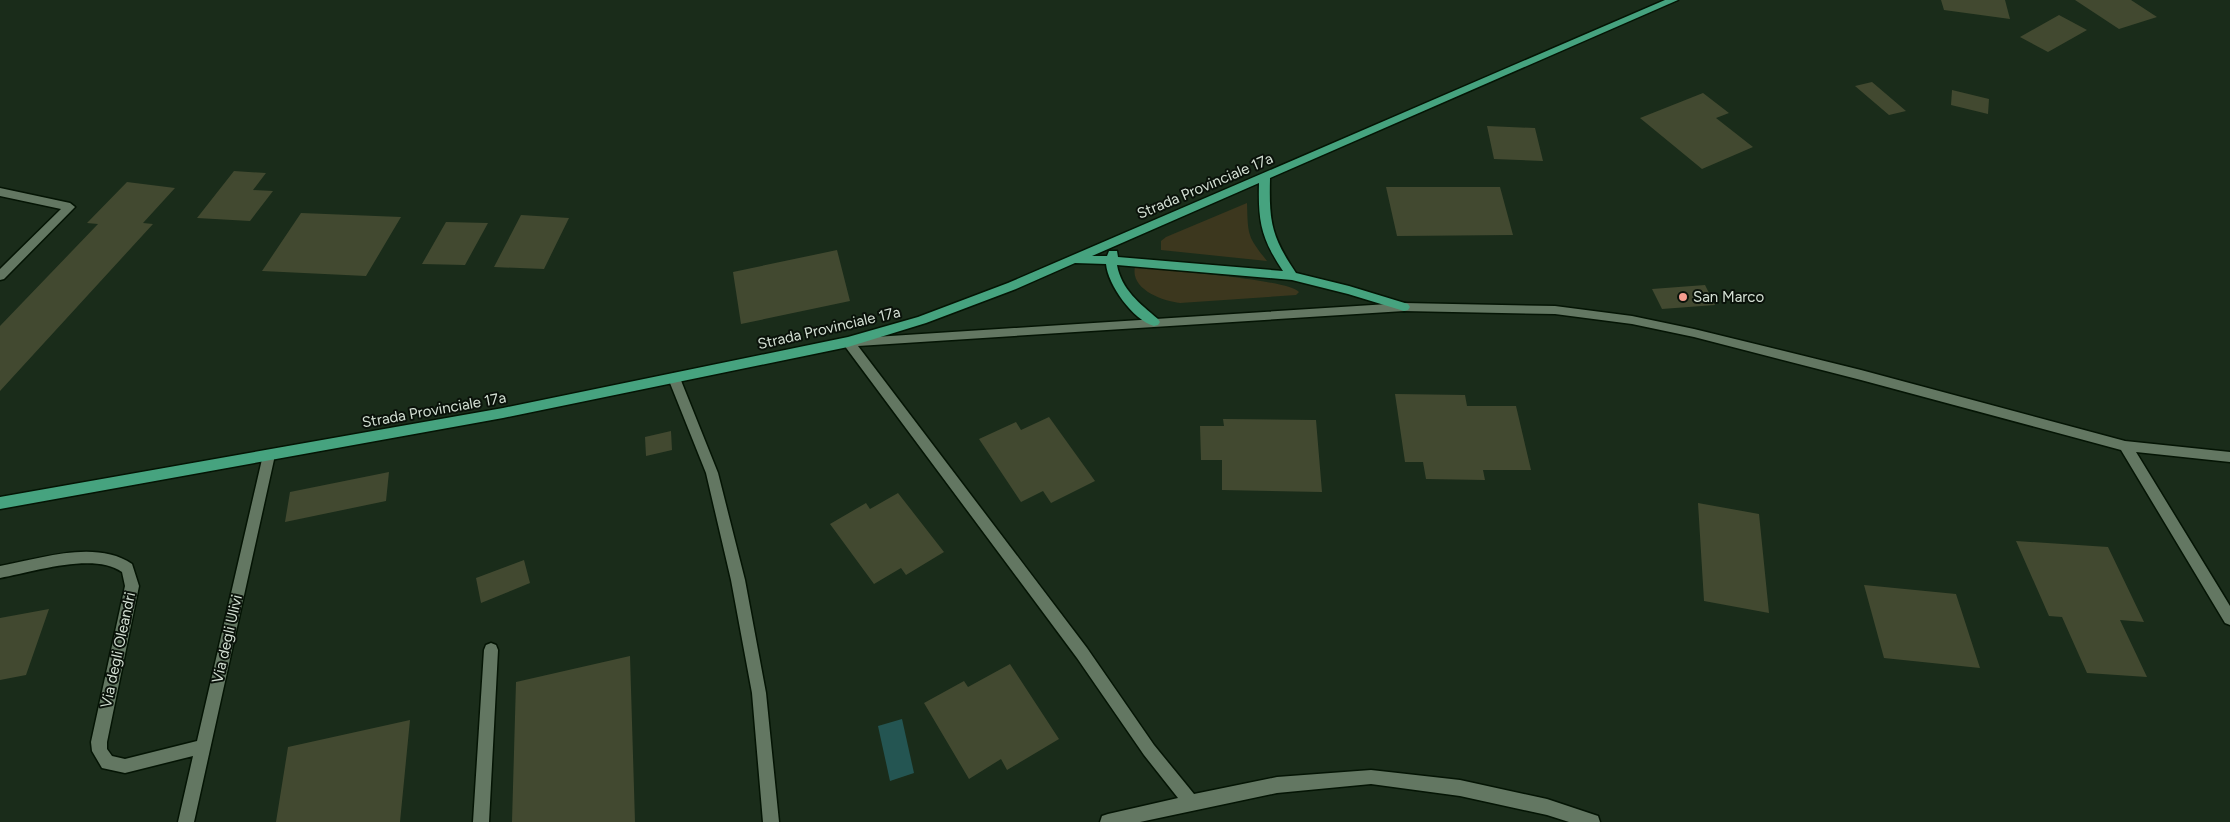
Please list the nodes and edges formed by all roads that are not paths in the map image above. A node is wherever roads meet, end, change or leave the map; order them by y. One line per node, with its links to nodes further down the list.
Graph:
1 (1673, 0): 2 (main road, Strada Provinciale 17a)
2 (1265, 176): 4 (main road, Strada Provinciale 17a); 8 (main road)
3 (0, 192): 7 (street)
4 (1121, 238): 5 (main road, Strada Provinciale 17a); 6 (main road)
5 (1071, 260): 6 (main road); 11 (main road, Strada Provinciale 17a)
6 (1111, 260): 8 (main road); 10 (main road)
7 (0, 276)
8 (1292, 276): 9 (main road)
9 (1404, 306): 10 (street); 13 (street)
10 (1154, 322): 11 (street)
11 (848, 342): 12 (main road, Strada Provinciale 17a); 21 (street)
12 (674, 378): 14 (main road, Strada Provinciale 17a); 24 (street)
13 (2125, 446): 15 (street); 18 (street)
14 (269, 455): 16 (main road, Strada Provinciale 17a); 20 (street, Via degli Ulivi)
15 (2230, 457)
16 (0, 504)
17 (0, 572): 20 (street, Via degli Oleandri)
18 (2230, 619)
19 (491, 650): 23 (street)
20 (202, 747): 22 (street, Via degli Ulivi)
21 (1190, 802): 25 (street); 26 (street)
22 (186, 822)
23 (481, 822)
24 (771, 822)
25 (1108, 822)
26 (1592, 822)

